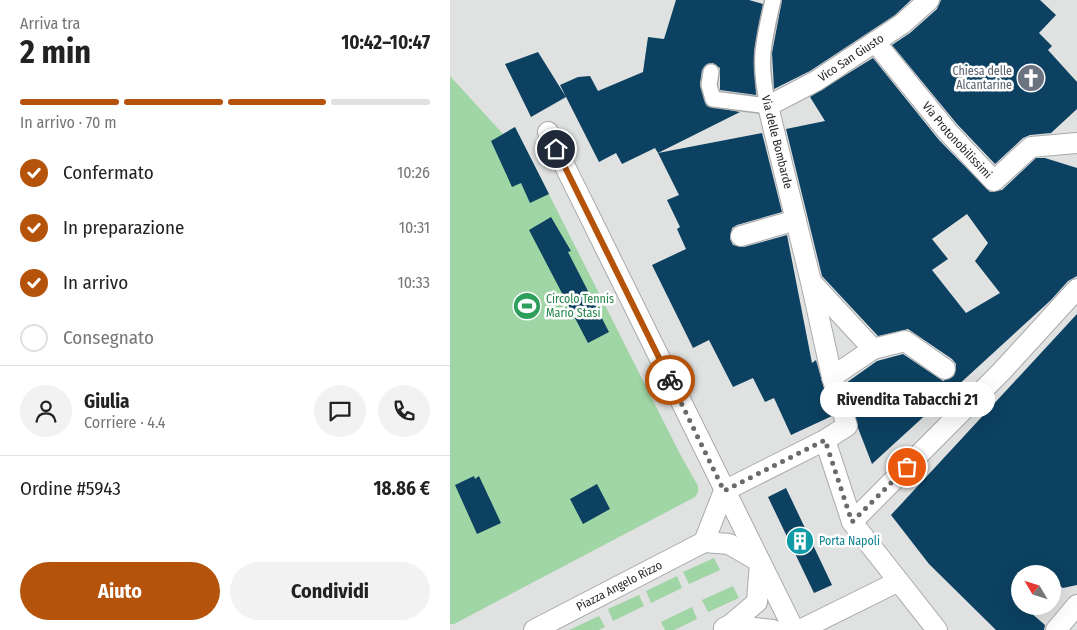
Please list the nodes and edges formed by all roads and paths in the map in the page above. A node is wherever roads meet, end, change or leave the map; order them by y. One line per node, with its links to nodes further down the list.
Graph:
1 (773, 0): 5 (street, Via delle Bombarde)
2 (928, 0): 3 (street, Vico San Giusto)
3 (875, 42): 5 (street, Vico San Giusto); 7 (street, Via Protonobilissimi)
4 (711, 72): 5 (street)
5 (768, 106): 8 (street, Via delle Bombarde)
6 (548, 132): 16 (street)
7 (1077, 142)
8 (796, 220): 9 (street); 10 (street, Via delle Bombarde)
9 (741, 236)
10 (812, 282): 12 (street, Via delle Bombarde); 14 (street, Via delle Bombarde)
11 (1077, 289): 17 (street)
12 (873, 349): 13 (street); 14 (street)
13 (945, 369)
14 (832, 377): 15 (street, Via delle Bombarde)
15 (825, 440): 16 (street); 17 (street)
16 (724, 491): 18 (street); 19 (street)
17 (852, 522): 20 (street)
18 (704, 542): 19 (street); 23 (street, Piazza Angelo Rizzo)
19 (760, 562): 22 (street); 25 (street)
20 (897, 582): 26 (street); 27 (street)
21 (1077, 605): 28 (street)
22 (725, 627): 24 (street)
23 (534, 630)
24 (773, 630)
25 (794, 630)
26 (800, 630)
27 (937, 630)
28 (1056, 630)

